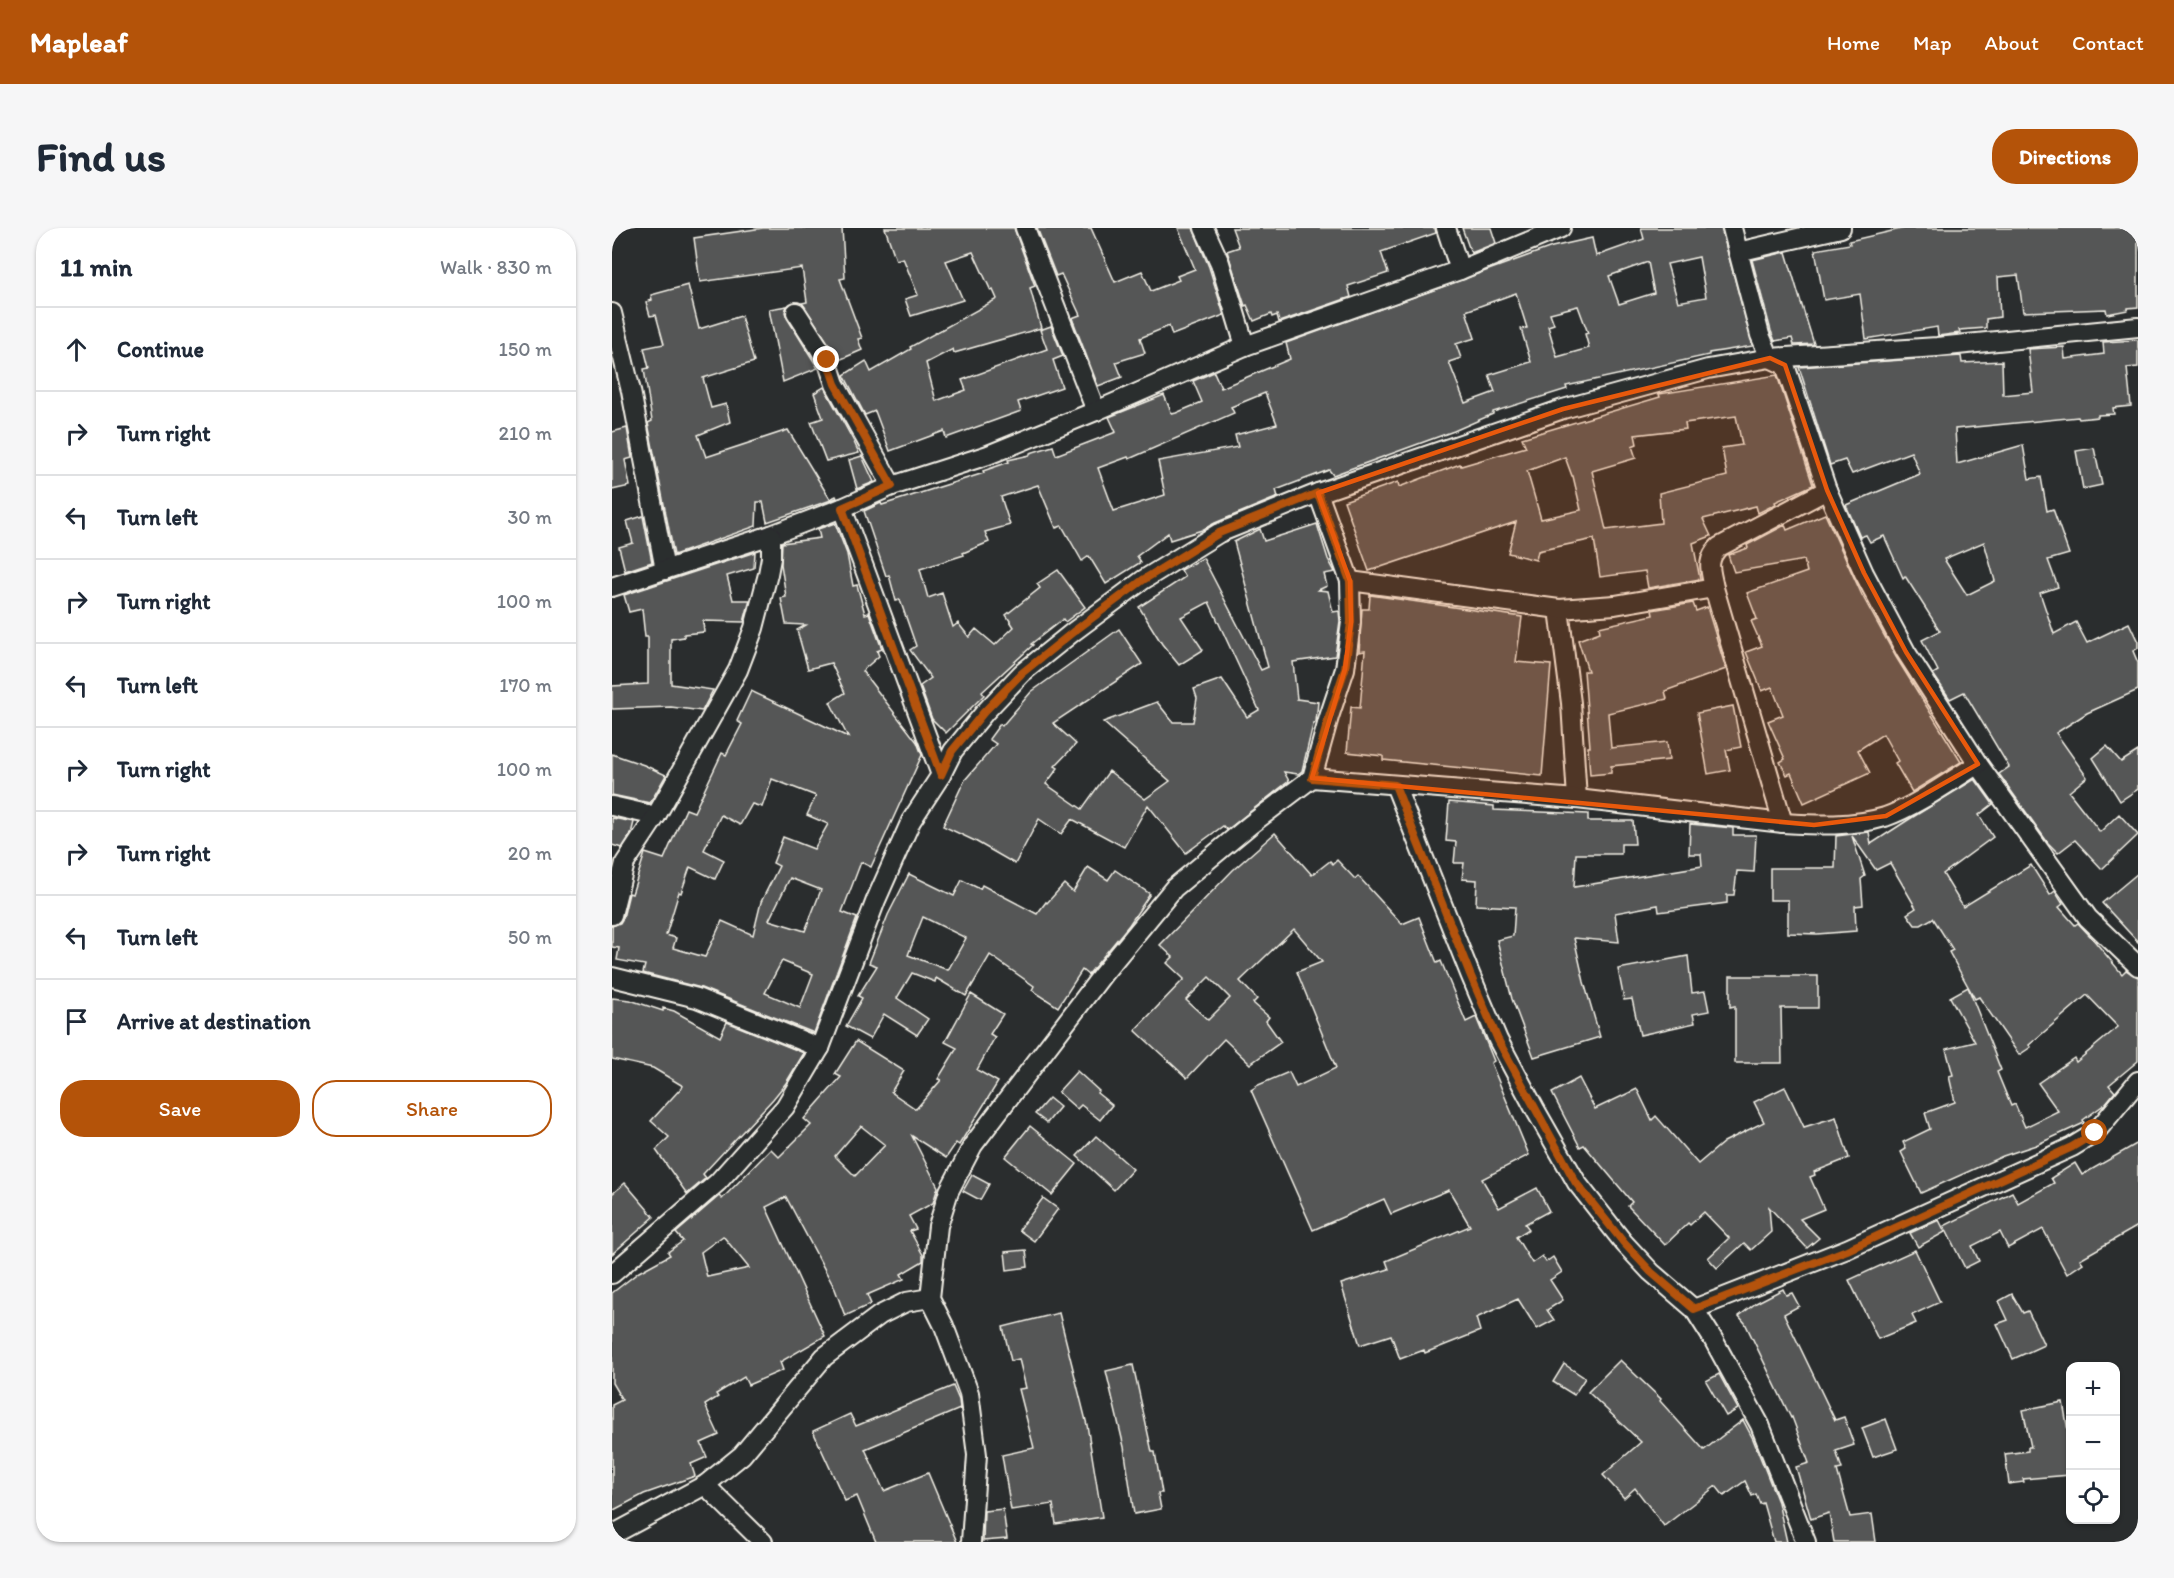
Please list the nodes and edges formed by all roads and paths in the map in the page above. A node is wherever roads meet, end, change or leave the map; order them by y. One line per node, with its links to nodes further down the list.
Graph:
1 (1025, 228): 14 (street)
2 (1204, 228): 12 (street)
3 (1446, 228): 8 (street)
4 (1561, 228): 8 (street)
5 (1732, 228): 7 (street)
6 (1840, 228): 7 (street)
7 (1738, 252): 13 (street)
8 (1461, 270): 12 (street)
9 (796, 312): 15 (street)
10 (612, 313): 20 (street)
11 (2138, 327): 13 (street)
12 (1245, 346): 14 (street)
13 (1770, 358): 16 (street); 17 (street)
14 (1096, 411): 15 (street)
15 (892, 486): 18 (street)
16 (1827, 490): 23 (street); 25 (street)
17 (1318, 493): 21 (street); 26 (street)
18 (842, 508): 19 (street); 26 (street)
19 (771, 535): 20 (street); 31 (street)
20 (665, 570): 22 (street)
21 (1350, 581): 24 (street); 27 (street)
22 (612, 587)
23 (1714, 588): 24 (street); 32 (street)
24 (1560, 609): 29 (street)
25 (1978, 764): 32 (street); 34 (street)
26 (941, 775): 36 (street)
27 (1312, 778): 28 (street); 39 (street)
28 (1395, 785): 29 (street); 40 (street)
29 (1577, 799): 32 (street)
30 (612, 806): 31 (street)
31 (656, 816): 33 (street)
32 (1783, 823)
33 (612, 915)
34 (2138, 966)
35 (612, 977): 36 (street)
36 (820, 1048): 38 (street)
37 (2138, 1081): 40 (street)
38 (612, 1274)
39 (930, 1298): 41 (street); 44 (street)
40 (1694, 1309): 45 (street)
41 (705, 1485): 42 (street); 43 (street)
42 (612, 1535)
43 (762, 1542)
44 (971, 1542)
45 (1806, 1542)

